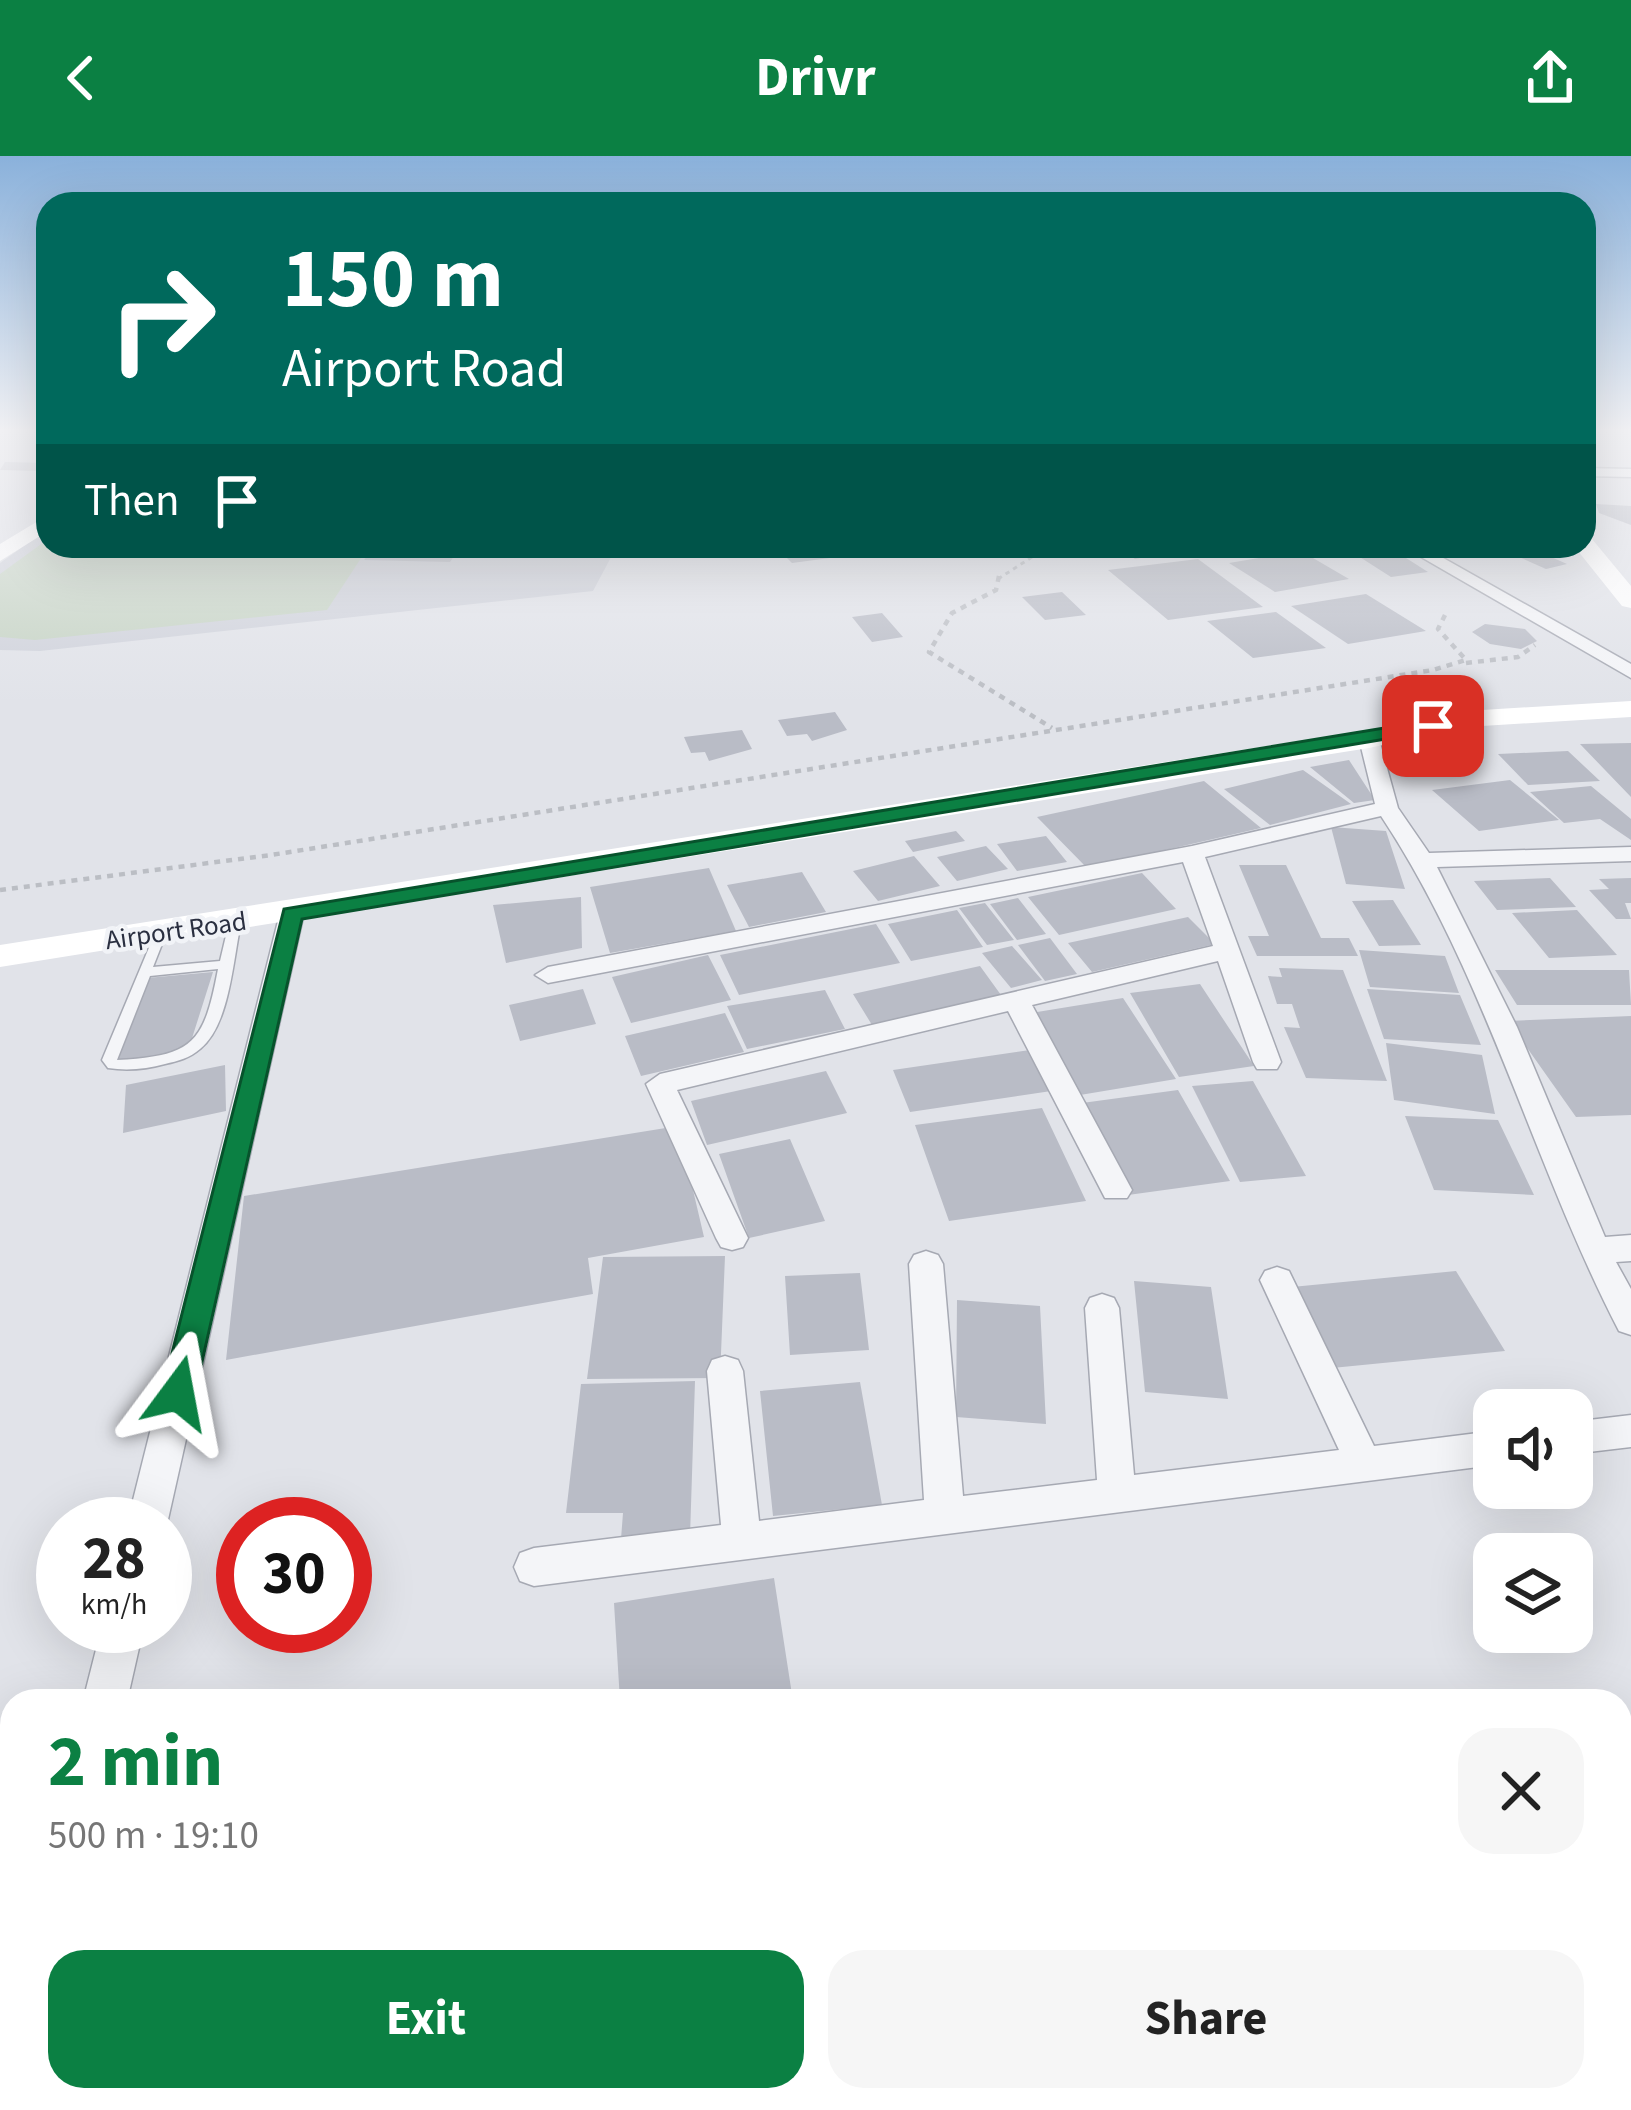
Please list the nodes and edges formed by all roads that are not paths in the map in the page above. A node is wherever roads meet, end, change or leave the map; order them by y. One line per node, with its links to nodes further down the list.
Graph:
1 (1596, 528): 6 (main road)
2 (36, 529): 3 (main road)
3 (0, 554)
4 (1430, 558): 8 (street)
5 (1595, 558): 7 (main road)
6 (1631, 568)
7 (1631, 602)
8 (1631, 672)
9 (1631, 697): 19 (main road, Airport Road)
10 (1631, 709): 11 (main road, Airport Road)
11 (1369, 739): 12 (street); 16 (main road, Airport Road)
12 (1387, 808): 13 (street); 15 (street)
13 (1192, 853): 20 (street); 23 (street)
14 (1631, 854): 15 (street)
15 (1422, 860): 29 (street)
16 (292, 914): 17 (main road, Airport Road); 40 (street)
17 (235, 922): 18 (main road, Airport Road); 21 (lane)
18 (160, 934): 19 (main road, Airport Road); 22 (lane)
19 (2, 942)
20 (1230, 950): 24 (street); 25 (street)
21 (224, 965): 22 (lane); 22 (lane)
22 (145, 972)
23 (548, 975)
24 (1015, 999): 26 (street); 27 (street)
25 (1267, 1062)
26 (1116, 1190)
27 (732, 1238)
28 (1631, 1248): 29 (street)
29 (1594, 1251): 33 (street)
30 (926, 1264): 41 (street)
31 (1277, 1280): 38 (street)
32 (1102, 1308): 39 (street)
33 (1631, 1321)
34 (725, 1371): 42 (street)
35 (1631, 1431): 36 (street)
36 (1593, 1436)
37 (1473, 1451): 38 (street)
38 (1364, 1464): 39 (street)
39 (1117, 1495): 41 (street)
40 (153, 1497)
41 (945, 1516): 42 (street)
42 (742, 1542): 43 (street)
43 (534, 1567)
44 (117, 1653): 45 (street)
45 (108, 1689)

